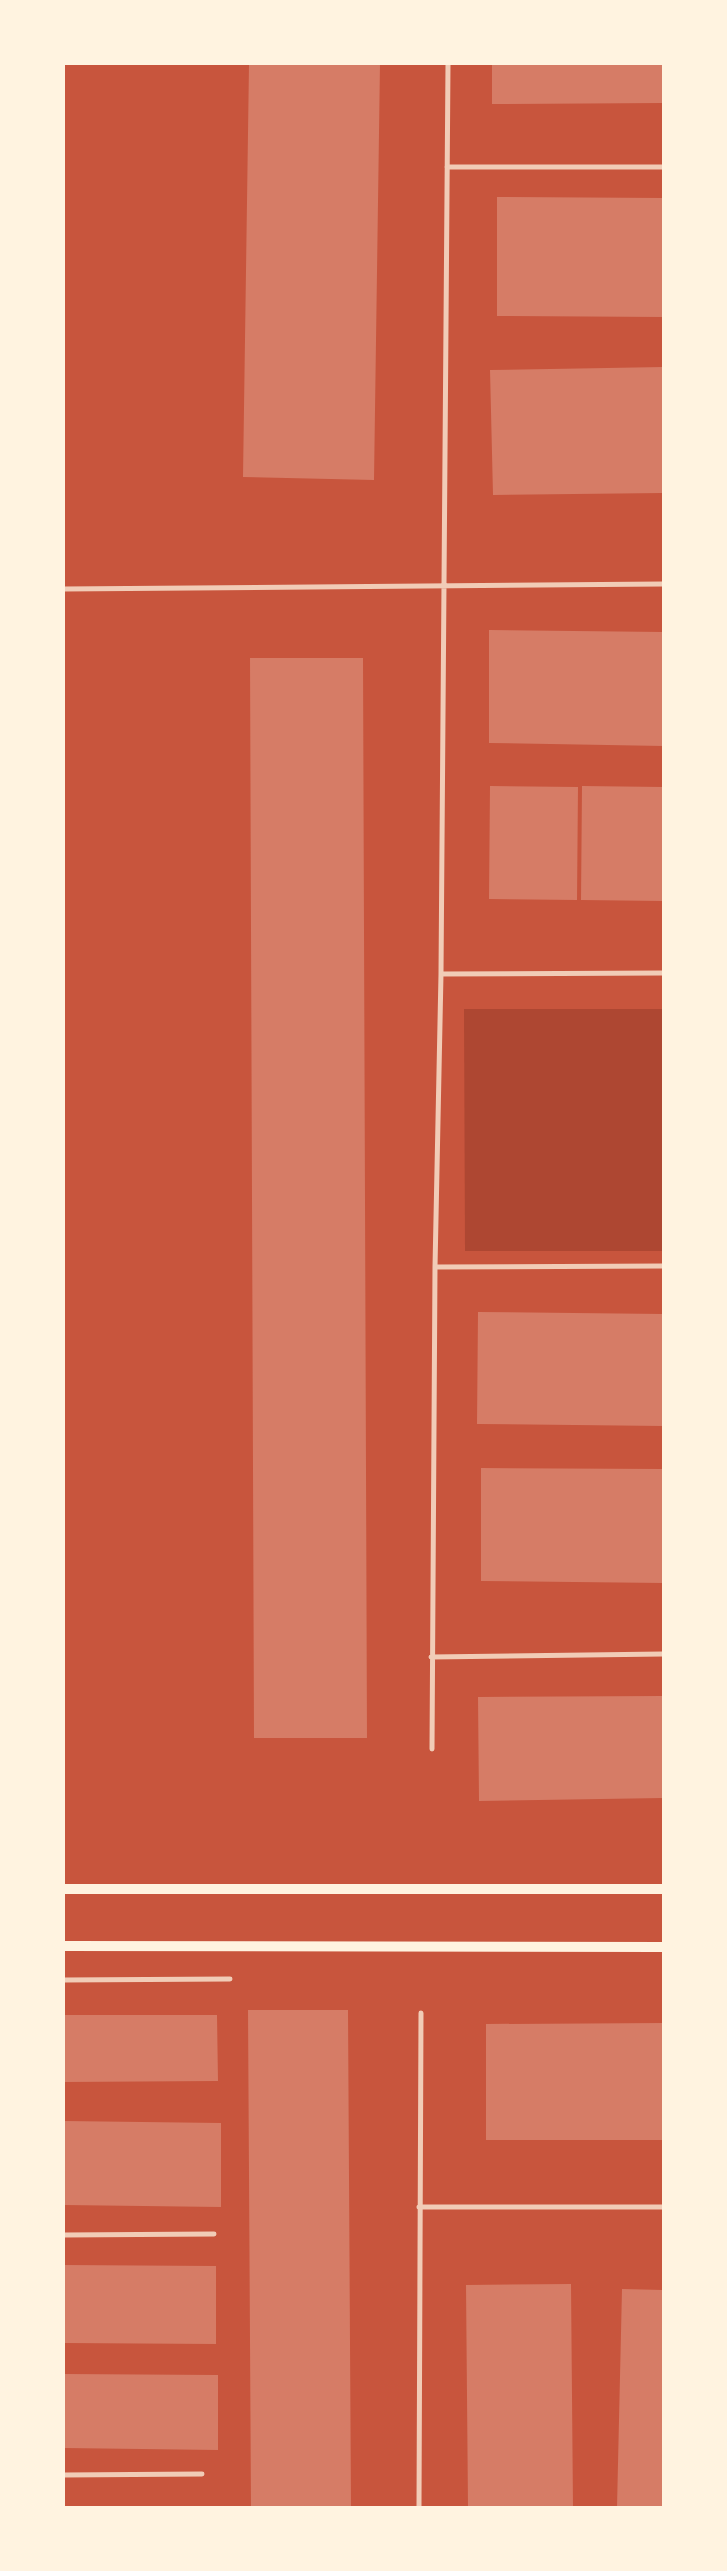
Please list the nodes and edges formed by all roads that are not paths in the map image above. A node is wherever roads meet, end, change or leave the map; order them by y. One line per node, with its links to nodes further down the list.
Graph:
1 (448, 64): 2 (street)
2 (447, 167): 3 (street); 5 (street)
3 (663, 167)
4 (663, 584): 5 (street)
5 (444, 586): 6 (street); 8 (street)
6 (64, 589)
7 (663, 973): 8 (street)
8 (441, 974): 10 (street)
9 (663, 1266): 10 (street)
10 (435, 1267): 12 (street)
11 (663, 1654): 12 (street)
12 (431, 1657): 13 (street)
13 (432, 1749)
14 (64, 1889): 15 (main road)
15 (663, 1889)
16 (64, 1946): 17 (main road)
17 (663, 1947)
18 (230, 1979): 19 (street)
19 (64, 1980)
20 (420, 2013): 21 (street)
21 (418, 2207): 22 (street); 27 (street)
22 (663, 2207)
23 (214, 2234): 24 (street)
24 (64, 2235)
25 (202, 2474): 26 (street)
26 (64, 2475)
27 (420, 2507)

